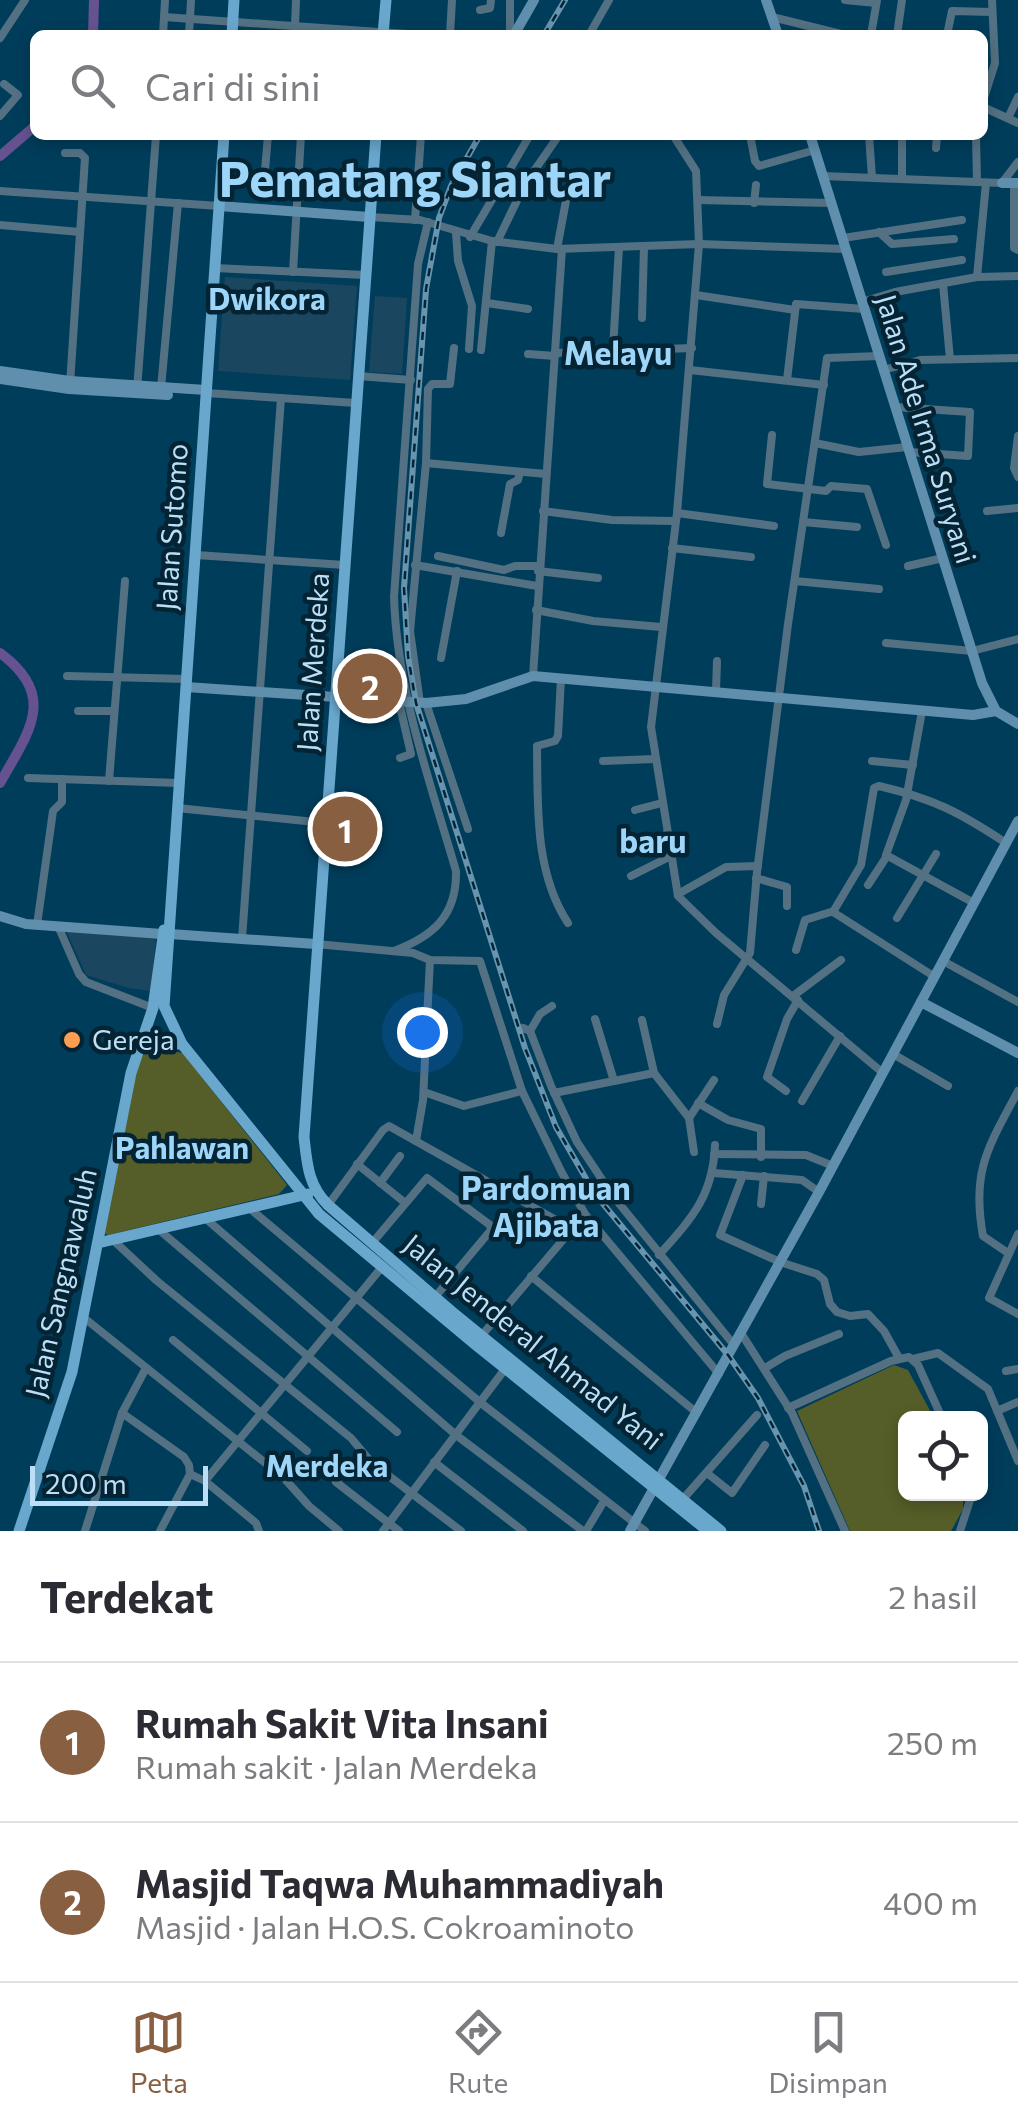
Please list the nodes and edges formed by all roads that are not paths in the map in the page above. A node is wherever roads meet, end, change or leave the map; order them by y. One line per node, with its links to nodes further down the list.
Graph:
1 (25, 0): 23 (street)
2 (165, 0): 19 (street)
3 (191, 0): 20 (street)
4 (234, 0): 24 (main road)
5 (296, 0): 22 (street)
6 (386, 0): 28 (main road)
7 (452, 0): 29 (street)
8 (491, 0): 17 (street)
9 (510, 0): 30 (street)
10 (534, 0): 31 (street)
11 (610, 0): 32 (street)
12 (766, 0): 21 (street)
13 (846, 0): 16 (street)
14 (902, 0): 36 (street)
15 (992, 0): 18 (street)
16 (876, 2): 35 (street)
17 (480, 10)
18 (992, 12): 37 (street); 40 (street)
19 (164, 17): 20 (street); 25 (street)
20 (190, 18): 24 (street); 26 (street)
21 (772, 18): 33 (street); 34 (street)
22 (294, 26): 24 (street); 27 (street)
23 (3, 27): 38 (street)
24 (232, 28)
25 (163, 30)
26 (189, 30)
27 (325, 30)
28 (383, 30)
29 (450, 30)
30 (512, 30)
31 (515, 30)
32 (592, 30)
33 (776, 30)
34 (824, 30)
35 (872, 30)
36 (898, 30)
37 (947, 30)
38 (0, 38)
39 (4, 84): 43 (street)
40 (988, 87)
41 (1018, 97): 44 (street)
42 (988, 107): 44 (street)
43 (0, 116)
44 (1008, 118): 45 (street)
45 (1018, 123)
46 (156, 140): 76 (street)
47 (224, 140): 80 (main road, Jalan Sutomo)
48 (268, 140): 68 (street)
49 (301, 140): 81 (street)
50 (376, 140): 82 (main road, Jalan Merdeka)
51 (422, 140): 83 (street)
52 (527, 140): 90 (street)
53 (557, 140): 92 (street)
54 (676, 140): 75 (street)
55 (751, 140): 62 (street)
56 (812, 140): 62 (street, Jalan Ade Irma Suryani)
57 (868, 140): 66 (street)
58 (902, 140): 67 (street)
59 (937, 140): 61 (street)
60 (977, 140): 69 (street)
61 (936, 148)
62 (815, 150): 65 (street, Jalan Ade Irma Suryani)
63 (65, 153): 73 (street)
64 (1018, 162): 70 (street)
65 (823, 176): 66 (street); 79 (street, Jalan Ade Irma Suryani)
66 (872, 177): 67 (street)
67 (902, 179): 69 (street)
68 (264, 182)
69 (981, 182): 70 (street); 106 (street)
70 (1011, 183): 98 (street)
71 (756, 185): 78 (street)
72 (0, 191): 73 (street)
73 (82, 195): 76 (street); 87 (street)
74 (567, 195): 97 (street)
75 (698, 200): 78 (street); 93 (street)
76 (152, 201): 77 (street); 134 (street)
77 (178, 203): 80 (street); 135 (street)
78 (754, 203): 79 (street)
79 (832, 203): 94 (street, Jalan Ade Irma Suryani)
80 (219, 206): 81 (street); 101 (main road, Jalan Sutomo)
81 (295, 210): 82 (street); 102 (street)
82 (369, 217): 83 (street); 104 (main road, Jalan Merdeka)
83 (414, 220): 85 (street)
84 (962, 220): 88 (street)
85 (428, 222): 89 (street); 130 (street)
86 (0, 225): 87 (street)
87 (80, 232): 132 (street)
88 (880, 232): 91 (street); 94 (street)
89 (456, 233): 90 (street); 116 (street)
90 (470, 236): 92 (street)
91 (954, 240)
92 (495, 242): 97 (street); 109 (street)
93 (699, 244): 94 (street); 95 (street); 108 (street)
94 (844, 244): 110 (street, Jalan Ade Irma Suryani)
95 (644, 246): 96 (street); 113 (street)
96 (618, 247): 97 (street); 117 (street)
97 (559, 249): 120 (street)
98 (1018, 250)
99 (962, 260): 100 (street)
100 (938, 264): 103 (street); 107 (street)
101 (215, 268): 102 (street); 136 (main road, Jalan Sutomo)
102 (292, 272): 104 (street)
103 (886, 272)
104 (364, 275): 127 (main road, Jalan Merdeka)
105 (1018, 276): 106 (street)
106 (977, 277): 107 (street)
107 (942, 284): 110 (street); 123 (street)
108 (696, 295): 112 (street); 115 (street)
109 (486, 303): 111 (street); 118 (street)
110 (863, 305): 112 (street); 121 (street, Jalan Ade Irma Suryani)
111 (528, 309)
112 (795, 310): 131 (street)
113 (642, 318)
114 (454, 348): 144 (street)
115 (692, 348): 117 (street); 124 (street)
116 (469, 349)
117 (613, 349): 120 (street)
118 (481, 350)
119 (528, 354): 120 (street)
120 (555, 354): 146 (street)
121 (878, 356): 125 (street, Jalan Ade Irma Suryani); 133 (street)
122 (1018, 358): 123 (street)
123 (950, 359): 125 (street)
124 (690, 370): 131 (street); 152 (street)
125 (883, 370): 139 (street, Jalan Ade Irma Suryani)
126 (0, 371): 128 (street)
127 (358, 376): 130 (street); 138 (main road, Jalan Merdeka)
128 (23, 378): 129 (street); 132 (street)
129 (0, 379)
130 (411, 380): 191 (street)
131 (786, 380): 133 (street)
132 (70, 385): 134 (street)
133 (824, 385): 142 (street)
134 (137, 390): 135 (street)
135 (160, 392): 136 (street)
136 (206, 393): 137 (street); 159 (main road, Jalan Sutomo)
137 (281, 398): 138 (street); 163 (street)
138 (356, 403): 165 (main road, Jalan Merdeka)
139 (894, 407): 143 (street, Jalan Ade Irma Suryani); 143 (street)
140 (772, 435): 148 (street)
141 (1018, 436): 147 (street)
142 (815, 443): 143 (street); 148 (street)
143 (908, 450): 162 (street, Jalan Ade Irma Suryani)
144 (426, 463): 145 (street); 164 (street)
145 (520, 472): 146 (street); 156 (street)
146 (546, 474): 151 (street)
147 (1018, 477)
148 (809, 489): 153 (street); 157 (street)
149 (1018, 508): 150 (street)
150 (987, 511)
151 (543, 512): 152 (street); 167 (street)
152 (676, 517): 154 (street); 158 (street)
153 (804, 522): 155 (street); 171 (street)
154 (774, 526)
155 (858, 527)
156 (502, 533)
157 (886, 545)
158 (672, 548): 161 (street); 175 (street)
159 (196, 555): 163 (street); 185 (main road, Jalan Sutomo)
160 (438, 556): 167 (street)
161 (751, 557)
162 (942, 558): 166 (street); 178 (street, Jalan Ade Irma Suryani)
163 (271, 561): 165 (street); 188 (street)
164 (415, 564): 168 (street); 192 (street)
165 (345, 565): 190 (main road, Jalan Merdeka)
166 (908, 566)
167 (538, 569): 169 (street); 172 (street)
168 (456, 572): 172 (street); 179 (street)
169 (598, 578)
170 (124, 582): 183 (street)
171 (794, 582): 173 (street); 189 (street)
172 (537, 586): 174 (street)
173 (879, 589)
174 (536, 610): 175 (street); 182 (street)
175 (662, 627): 186 (street)
176 (1018, 639): 178 (street)
177 (886, 643): 178 (street)
178 (972, 651): 196 (street, Jalan Ade Irma Suryani)
179 (441, 658)
180 (718, 661): 187 (street)
181 (67, 676): 183 (street)
182 (532, 676): 184 (street); 192 (street)
183 (116, 678): 185 (street); 195 (street)
184 (561, 678): 186 (street); 232 (street)
185 (187, 683): 188 (street); 206 (main road, Jalan Sutomo)
186 (654, 686): 187 (street); 199 (street)
187 (716, 690): 189 (street)
188 (262, 692): 190 (street); 211 (street)
189 (780, 697): 193 (street); 221 (street)
190 (336, 698): 191 (street); 213 (main road, Jalan Merdeka)
191 (403, 702): 192 (street); 198 (street); 239 (street)
192 (423, 703): 214 (street)
193 (922, 710): 196 (street); 202 (street)
194 (78, 711): 195 (street)
195 (114, 711): 205 (street)
196 (996, 711): 197 (street)
197 (1018, 724)
198 (400, 758)
199 (654, 758): 200 (street); 208 (street)
200 (603, 761)
201 (872, 761): 202 (street)
202 (913, 765): 207 (street)
203 (28, 778): 204 (street)
204 (62, 779): 205 (street); 233 (street)
205 (109, 781): 206 (street)
206 (179, 783): 209 (main road, Jalan Sutomo)
207 (908, 792): 216 (street); 220 (street); 229 (street)
208 (662, 803): 210 (street); 215 (street)
209 (178, 808): 211 (street); 235 (main road, Jalan Sutomo)
210 (635, 810)
211 (252, 816): 213 (street); 236 (street)
212 (1018, 821): 216 (street)
213 (325, 823): 237 (main road, Jalan Merdeka)
214 (468, 828)
215 (667, 834): 217 (street); 219 (street)
216 (1006, 843): 227 (street)
217 (638, 848)
218 (936, 854): 223 (street)
219 (671, 856): 222 (street); 226 (street)
220 (887, 856): 223 (street); 225 (street)
221 (758, 866): 224 (street); 226 (street)
222 (631, 876)
223 (924, 877): 227 (street); 231 (street)
224 (756, 878): 228 (street); 240 (street)
225 (868, 885)
226 (678, 894): 240 (street)
227 (974, 903): 243 (street)
228 (787, 906)
229 (834, 911): 238 (street); 244 (street)
230 (0, 916): 233 (street)
231 (897, 918)
232 (568, 923)
233 (37, 925): 234 (street)
234 (58, 926): 235 (street); 249 (street)
235 (167, 930): 236 (street); 249 (main road, Jalan Sutomo); 257 (main road, Jalan Sutomo)
236 (242, 939): 237 (street)
237 (316, 944): 239 (street); 273 (main road, Jalan Merdeka)
238 (796, 950)
239 (394, 951): 241 (street)
240 (748, 958): 245 (street); 252 (street)
241 (430, 960): 254 (street); 267 (street)
242 (842, 960): 245 (street)
243 (943, 962): 244 (street); 246 (street)
244 (934, 977): 247 (street)
245 (796, 998): 255 (street); 269 (street)
246 (1018, 1001)
247 (921, 1002): 258 (street); 259 (street)
248 (552, 1006): 253 (street)
249 (153, 1008): 256 (main road, Jalan Sangnawaluh)
250 (594, 1019): 263 (street)
251 (642, 1020): 260 (street)
252 (717, 1024)
253 (523, 1030): 254 (street); 268 (street)
254 (502, 1036): 265 (street)
255 (840, 1036): 261 (street); 270 (street)
256 (140, 1043): 257 (main road); 297 (main road, Jalan Sangnawaluh)
257 (182, 1044): 278 (main road, Jalan Sutomo)
258 (893, 1054): 261 (street); 264 (street)
259 (1018, 1054)
260 (654, 1073): 263 (street); 272 (street)
261 (883, 1073): 280 (street)
262 (714, 1080): 271 (street)
263 (614, 1081): 268 (street)
264 (948, 1086)
265 (522, 1090): 267 (street); 291 (street)
266 (1018, 1090): 299 (street)
267 (424, 1092): 274 (street)
268 (554, 1092): 300 (street)
269 (786, 1092)
270 (802, 1101)
271 (698, 1103): 272 (street); 277 (street)
272 (688, 1118): 275 (street)
273 (304, 1137): 278 (main road); 286 (main road, Jalan Merdeka)
274 (416, 1141): 279 (street); 294 (street)
275 (694, 1152)
276 (400, 1156): 284 (street)
277 (761, 1156): 280 (street); 281 (street)
278 (271, 1157): 286 (main road, Jalan Sutomo)
279 (357, 1164): 284 (street); 289 (street)
280 (833, 1166): 285 (street)
281 (714, 1174): 282 (street); 300 (street)
282 (743, 1175): 283 (street); 302 (street)
283 (764, 1176): 285 (street); 288 (street)
284 (380, 1183): 287 (street)
285 (819, 1192): 302 (street)
286 (309, 1194): 289 (main road, Jalan Jenderal Ahmad Yani); 290 (main road); 301 (main road, Jalan Jenderal Ahmad Yani)
287 (404, 1202): 298 (street); 304 (street)
288 (761, 1204)
289 (328, 1205): 298 (main road, Jalan Jenderal Ahmad Yani)
290 (248, 1206): 292 (main road); 305 (street)
291 (585, 1214): 294 (street); 323 (street)
292 (204, 1217): 293 (main road); 309 (street)
293 (158, 1228): 296 (main road); 315 (street)
294 (572, 1229): 303 (street)
295 (1018, 1234): 299 (street)
296 (113, 1240): 297 (main road); 324 (street)
297 (98, 1242): 308 (main road, Jalan Sangnawaluh)
298 (372, 1242): 301 (main road, Jalan Jenderal Ahmad Yani)
299 (1008, 1253): 306 (street)
300 (659, 1255): 314 (street)
301 (381, 1260): 304 (main road, Jalan Jenderal Ahmad Yani); 305 (street); 307 (main road, Jalan Jenderal Ahmad Yani)
302 (780, 1262): 310 (street); 316 (street)
303 (532, 1276): 312 (street); 330 (street)
304 (435, 1297): 307 (main road, Jalan Jenderal Ahmad Yani)
305 (356, 1299): 309 (street); 326 (street)
306 (1018, 1314)
307 (448, 1315): 312 (main road, Jalan Jenderal Ahmad Yani); 321 (main road, Jalan Jenderal Ahmad Yani)
308 (83, 1317): 318 (street); 352 (main road, Jalan Sangnawaluh)
309 (330, 1327): 315 (street); 335 (street)
310 (741, 1333): 314 (street); 319 (street)
311 (839, 1334): 319 (street)
312 (482, 1335): 321 (main road, Jalan Jenderal Ahmad Yani)
313 (173, 1340): 332 (street)
314 (734, 1346): 323 (street)
315 (307, 1355): 324 (street); 334 (street)
316 (899, 1358): 317 (street); 327 (street)
317 (914, 1359): 328 (street); 329 (street)
318 (146, 1368): 331 (street); 336 (street)
319 (765, 1368): 327 (street)
320 (1018, 1369): 322 (street)
321 (514, 1370): 326 (street); 345 (main road, Jalan Jenderal Ahmad Yani)
322 (1006, 1371)
323 (719, 1374): 330 (street)
324 (282, 1384): 332 (street); 346 (street)
325 (1018, 1402): 329 (street)
326 (481, 1403): 335 (street); 348 (street)
327 (788, 1408): 364 (street)
328 (939, 1411)
329 (997, 1411): 340 (street)
330 (697, 1412): 345 (street)
331 (122, 1413): 342 (street); 353 (street)
332 (258, 1414): 336 (street); 338 (street)
333 (757, 1415): 341 (street)
334 (397, 1432)
335 (456, 1435): 339 (street); 360 (street)
336 (236, 1442): 343 (street); 356 (street)
337 (765, 1445): 341 (street)
338 (306, 1452)
339 (434, 1462): 346 (street); 359 (street)
340 (1018, 1462)
341 (707, 1473): 347 (street)
342 (190, 1474): 343 (street); 354 (street)
343 (205, 1481): 355 (street)
344 (336, 1482): 351 (street)
345 (656, 1484): 347 (main road, Jalan Jenderal Ahmad Yani); 350 (street); 362 (main road, Jalan Jenderal Ahmad Yani)
346 (412, 1494): 351 (street); 358 (street)
347 (683, 1499): 363 (main road, Jalan Jenderal Ahmad Yani)
348 (604, 1501): 350 (street); 360 (street)
349 (970, 1501): 365 (street)
350 (632, 1526): 361 (street)
351 (386, 1527): 357 (street)
352 (19, 1531)
353 (85, 1531)
354 (160, 1531)
355 (259, 1531)
356 (339, 1531)
357 (400, 1531)
358 (461, 1531)
359 (523, 1531)
360 (584, 1531)
361 (644, 1531)
362 (708, 1531)
363 (721, 1531)
364 (845, 1531)
365 (960, 1531)

